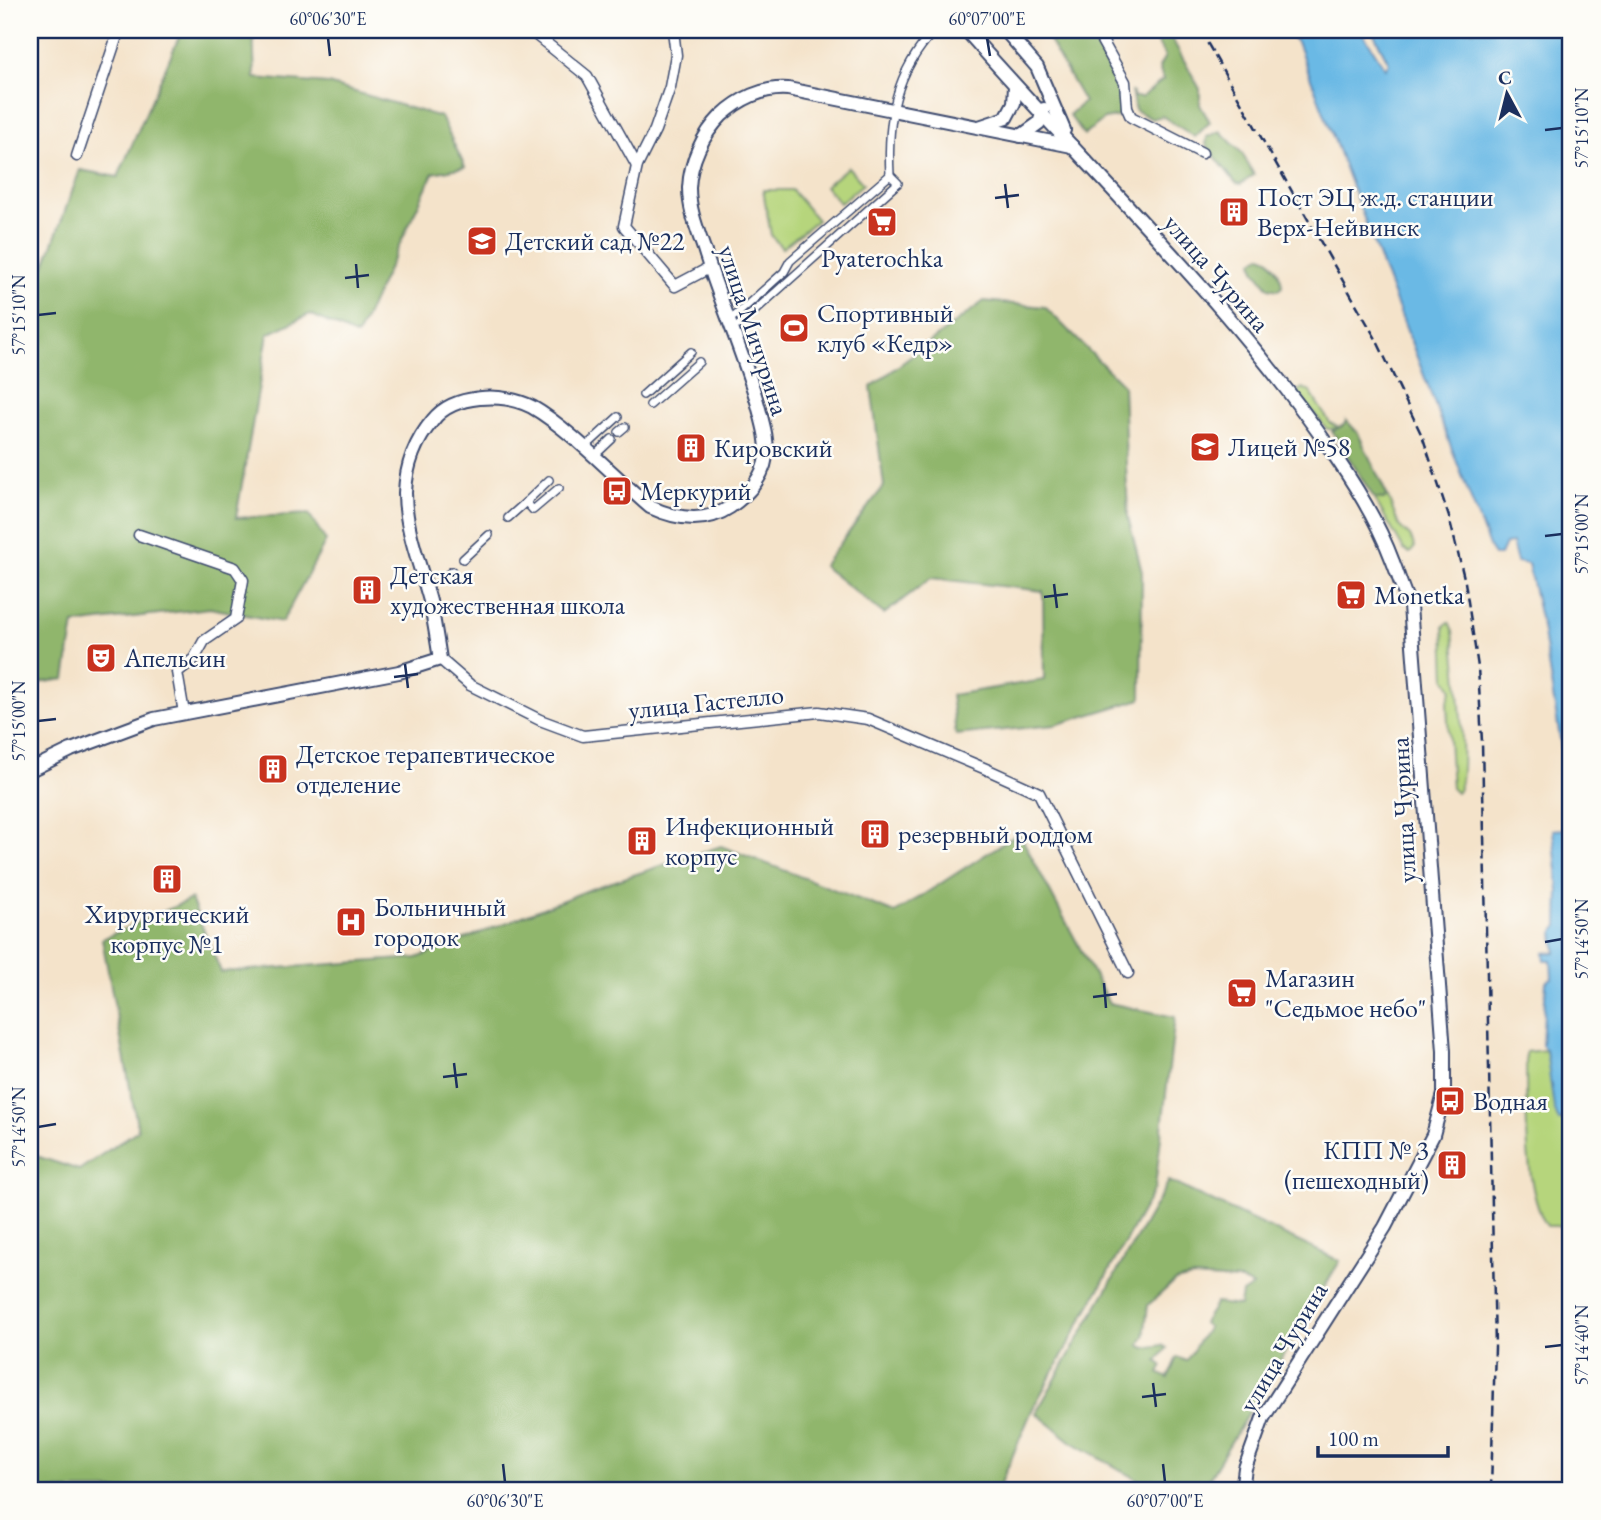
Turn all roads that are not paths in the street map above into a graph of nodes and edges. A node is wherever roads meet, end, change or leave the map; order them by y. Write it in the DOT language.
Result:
graph roads {
  1 [pos="119,30"];
  2 [pos="530,30"];
  3 [pos="673,30"];
  4 [pos="935,30"];
  5 [pos="966,30"];
  6 [pos="1005,30"];
  7 [pos="1096,30"];
  8 [pos="1016,86"];
  9 [pos="1046,90"];
  10 [pos="891,110"];
  11 [pos="1043,115"];
  12 [pos="972,128"];
  13 [pos="1021,136"];
  14 [pos="1072,146"];
  15 [pos="1202,153"];
  16 [pos="77,156"];
  17 [pos="637,166"];
  18 [pos="890,174"];
  19 [pos="709,268"];
  20 [pos="735,316"];
  21 [pos="739,325"];
  22 [pos="691,352"];
  23 [pos="699,362"];
  24 [pos="643,395"];
  25 [pos="650,405"];
  26 [pos="618,417"];
  27 [pos="612,439"];
  28 [pos="588,453"];
  29 [pos="549,480"];
  30 [pos="559,488"];
  31 [pos="526,502"];
  32 [pos="508,518"];
  33 [pos="139,535"];
  34 [pos="489,535"];
  35 [pos="463,559"];
  36 [pos="452,571"];
  37 [pos="443,579"];
  38 [pos="440,659"];
  39 [pos="184,713"];
  40 [pos="30,770"];
  41 [pos="1128,973"];
  42 [pos="1242,1490"];
  1 -- 16 [label="street"];
  2 -- 17 [label="street"];
  3 -- 17 [label="street"];
  4 -- 10 [label="street"];
  5 -- 8 [label="street, улица Чурина"];
  6 -- 9 [label="street"];
  7 -- 15 [label="street"];
  8 -- 11 [label="street, улица Чурина"];
  8 -- 12 [label="street"];
  9 -- 11 [label="street"];
  9 -- 14 [label="street"];
  10 -- 12 [label="street, улица Мичурина"];
  10 -- 18 [label="street"];
  10 -- 19 [label="street, улица Мичурина"];
  11 -- 13 [label="street"];
  11 -- 14 [label="street, улица Чурина"];
  12 -- 13 [label="street, улица Мичурина"];
  13 -- 14 [label="street, улица Мичурина"];
  14 -- 42 [label="street, улица Чурина"];
  17 -- 19 [label="street"];
  18 -- 20 [label="street"];
  18 -- 21 [label="street"];
  19 -- 28 [label="street, улица Мичурина"];
  22 -- 24 [label="street"];
  23 -- 25 [label="street"];
  26 -- 28 [label="street"];
  27 -- 28 [label="street"];
  28 -- 38 [label="street, улица Мичурина"];
  29 -- 31 [label="street"];
  30 -- 31 [label="street"];
  31 -- 32 [label="street"];
  33 -- 39 [label="street"];
  34 -- 35 [label="street"];
  36 -- 37 [label="street"];
  38 -- 39 [label="street"];
  38 -- 41 [label="street, улица Гастелло"];
  39 -- 40 [label="street"];
}
